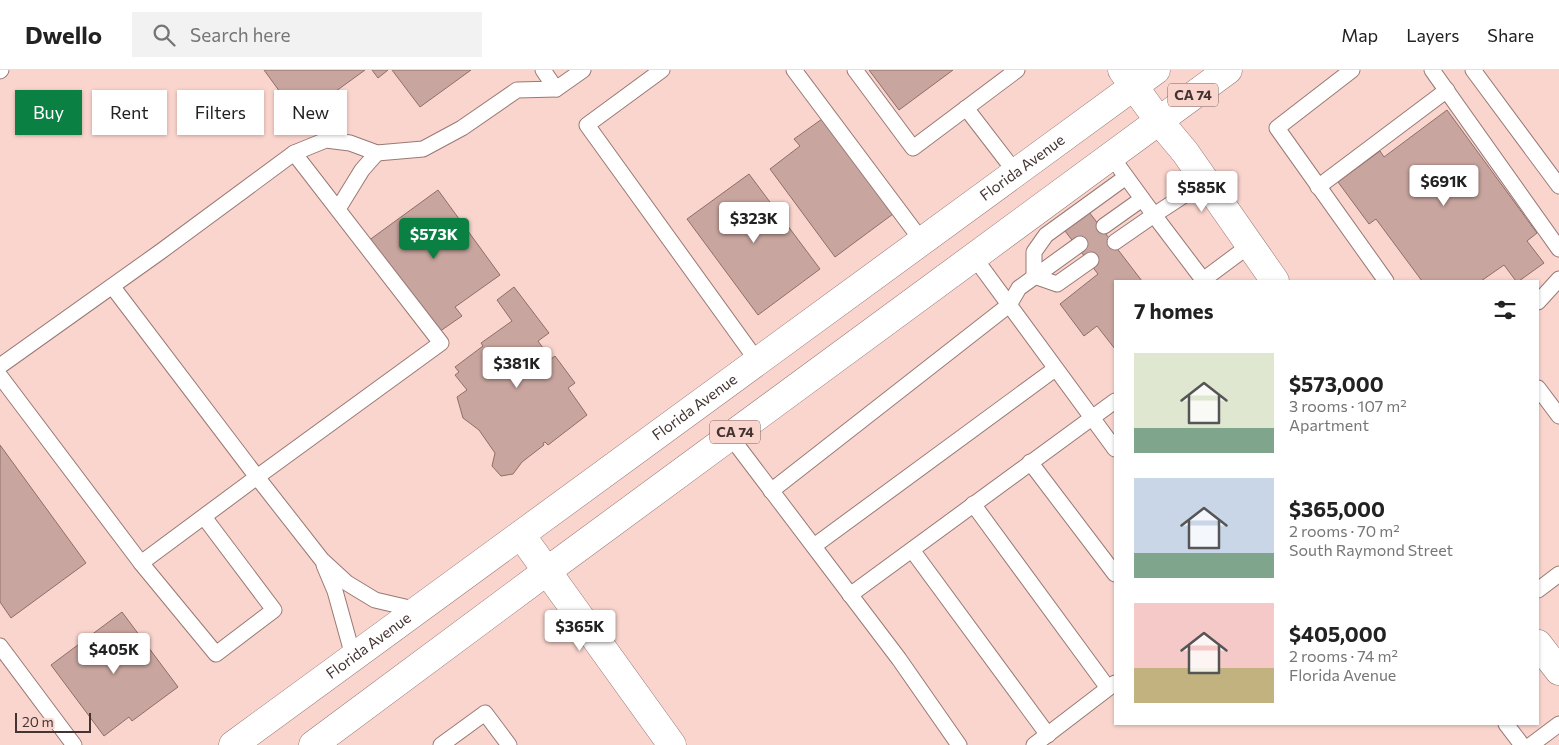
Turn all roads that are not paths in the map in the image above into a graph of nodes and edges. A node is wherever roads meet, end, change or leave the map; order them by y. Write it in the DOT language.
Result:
graph roads {
  1 [pos="543,70"];
  2 [pos="583,70"];
  3 [pos="662,70"];
  4 [pos="794,70"];
  5 [pos="855,70"];
  6 [pos="1017,70"];
  7 [pos="1156,70"];
  8 [pos="1228,70"];
  9 [pos="1352,70"];
  10 [pos="1432,70"];
  11 [pos="1473,70"];
  12 [pos="1128,78"];
  13 [pos="556,89"];
  14 [pos="1447,90"];
  15 [pos="966,108"];
  16 [pos="1159,120"];
  17 [pos="294,152"];
  18 [pos="377,153"];
  19 [pos="1118,166"];
  20 [pos="1016,173"];
  21 [pos="1206,181"];
  22 [pos="1318,186"];
  23 [pos="1559,186"];
  24 [pos="1142,199"];
  25 [pos="338,209"];
  26 [pos="1154,215"];
  27 [pos="1104,226"];
  28 [pos="922,241"];
  29 [pos="1116,242"];
  30 [pos="1080,244"];
  31 [pos="1250,245"];
  32 [pos="1559,248"];
  33 [pos="974,257"];
  34 [pos="1091,260"];
  35 [pos="1034,276"];
  36 [pos="1559,279"];
  37 [pos="1204,280"];
  38 [pos="1274,280"];
  39 [pos="1385,280"];
  40 [pos="112,286"];
  41 [pos="1539,301"];
  42 [pos="1009,305"];
  43 [pos="758,362"];
  44 [pos="0,366"];
  45 [pos="1055,368"];
  46 [pos="0,376"];
  47 [pos="1539,389"];
  48 [pos="1114,401"];
  49 [pos="1559,416"];
  50 [pos="1092,417"];
  51 [pos="730,436"];
  52 [pos="1114,448"];
  53 [pos="1030,462"];
  54 [pos="257,477"];
  55 [pos="772,491"];
  56 [pos="973,504"];
  57 [pos="204,517"];
  58 [pos="521,535"];
  59 [pos="814,546"];
  60 [pos="912,550"];
  61 [pos="322,560"];
  62 [pos="140,563"];
  63 [pos="547,571"];
  64 [pos="1114,573"];
  65 [pos="1559,574"];
  66 [pos="1539,589"];
  67 [pos="850,595"];
  68 [pos="418,610"];
  69 [pos="1539,645"];
  70 [pos="0,646"];
  71 [pos="353,656"];
  72 [pos="1559,671"];
  73 [pos="1112,686"];
  74 [pos="1559,724"];
  75 [pos="1507,725"];
  76 [pos="1048,735"];
  77 [pos="74,745"];
  78 [pos="233,745"];
  79 [pos="313,745"];
  80 [pos="441,745"];
  81 [pos="509,745"];
  82 [pos="672,745"];
  83 [pos="959,745"];
  84 [pos="1034,745"];
  85 [pos="1522,745"];
  86 [pos="1531,745"];
  1 -- 13 [label="lane"];
  2 -- 13 [label="lane"];
  3 -- 43 [label="lane"];
  4 -- 28 [label="lane"];
  5 -- 15 [label="lane"];
  6 -- 15 [label="lane"];
  7 -- 12 [label="main road, Florida Avenue"];
  8 -- 16 [label="main road, CA 74"];
  9 -- 22 [label="lane"];
  10 -- 14 [label="lane"];
  11 -- 23 [label="lane"];
  12 -- 16 [label="main road"];
  12 -- 20 [label="main road, Florida Avenue"];
  13 -- 18 [label="lane"];
  14 -- 22 [label="lane"];
  14 -- 32 [label="lane"];
  15 -- 20 [label="lane"];
  16 -- 19 [label="main road, CA 74"];
  16 -- 21 [label="main road"];
  17 -- 18 [label="lane"];
  17 -- 25 [label="lane"];
  17 -- 40 [label="lane"];
  18 -- 25 [label="lane"];
  19 -- 24 [label="lane"];
  19 -- 33 [label="main road, CA 74"];
  19 -- 35 [label="lane"];
  20 -- 28 [label="main road, Florida Avenue"];
  21 -- 26 [label="lane"];
  21 -- 31 [label="main road"];
  22 -- 39 [label="lane"];
  24 -- 26 [label="lane"];
  24 -- 27 [label="lane"];
  25 -- 54 [label="lane"];
  26 -- 29 [label="lane"];
  26 -- 37 [label="lane"];
  28 -- 43 [label="main road, Florida Avenue"];
  30 -- 35 [label="lane"];
  31 -- 37 [label="lane"];
  31 -- 38 [label="main road"];
  33 -- 42 [label="lane"];
  33 -- 51 [label="main road, CA 74"];
  34 -- 35 [label="lane"];
  35 -- 42 [label="lane"];
  36 -- 41 [label="lane"];
  40 -- 44 [label="lane"];
  40 -- 54 [label="lane"];
  42 -- 45 [label="lane"];
  42 -- 55 [label="lane"];
  43 -- 58 [label="main road, Florida Avenue"];
  45 -- 50 [label="lane"];
  45 -- 59 [label="lane"];
  46 -- 62 [label="lane"];
  47 -- 49 [label="lane"];
  48 -- 50 [label="lane"];
  50 -- 52 [label="lane"];
  50 -- 53 [label="lane"];
  51 -- 55 [label="lane"];
  51 -- 63 [label="main road, CA 74"];
  53 -- 56 [label="lane"];
  53 -- 64 [label="lane"];
  54 -- 57 [label="lane"];
  54 -- 61 [label="lane"];
  55 -- 59 [label="lane"];
  56 -- 60 [label="lane"];
  56 -- 73 [label="lane"];
  57 -- 62 [label="lane"];
  57 -- 62 [label="lane"];
  58 -- 63 [label="main road"];
  58 -- 68 [label="main road, Florida Avenue"];
  59 -- 67 [label="lane"];
  60 -- 67 [label="lane"];
  60 -- 76 [label="lane"];
  61 -- 68 [label="lane"];
  61 -- 71 [label="lane"];
  63 -- 79 [label="main road, CA 74"];
  63 -- 82 [label="main road"];
  65 -- 66 [label="lane"];
  67 -- 83 [label="lane"];
  68 -- 71 [label="main road, Florida Avenue"];
  69 -- 72 [label="main road"];
  70 -- 77 [label="lane"];
  71 -- 78 [label="main road, Florida Avenue"];
  73 -- 76 [label="lane"];
  74 -- 86 [label="lane"];
  75 -- 85 [label="lane"];
  76 -- 84 [label="lane"];
  80 -- 81 [label="lane"];
}
